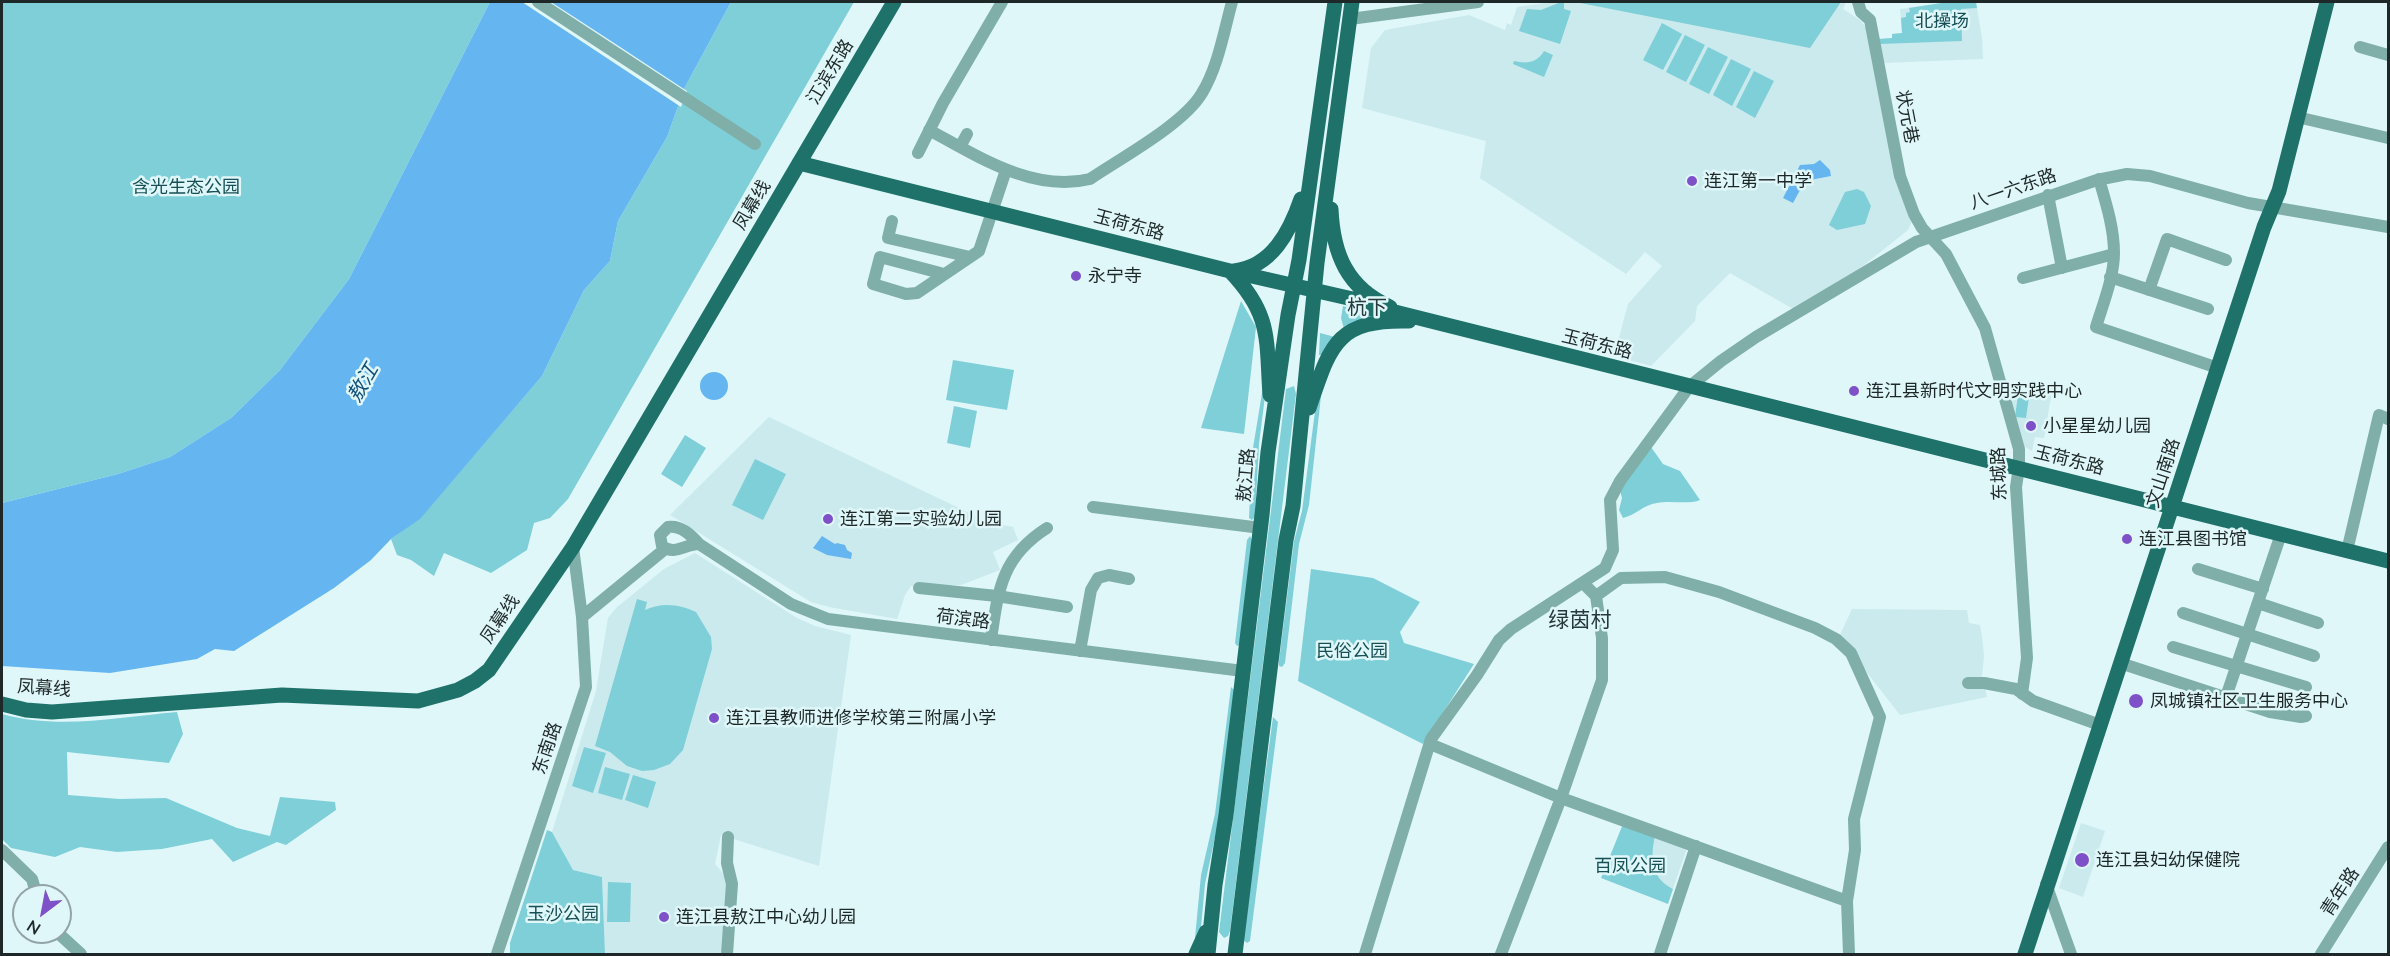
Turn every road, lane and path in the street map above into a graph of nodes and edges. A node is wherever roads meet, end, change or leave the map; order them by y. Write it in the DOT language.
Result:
graph roads {
  1 [pos="538,2"];
  2 [pos="894,2"];
  3 [pos="1002,2"];
  4 [pos="1232,2"];
  5 [pos="1335,2"];
  6 [pos="1352,2"];
  7 [pos="1478,2"];
  8 [pos="1858,2"];
  9 [pos="2327,2"];
  10 [pos="1350,19"];
  11 [pos="2360,47"];
  12 [pos="2388,55"];
  13 [pos="2297,117"];
  14 [pos="928,130"];
  15 [pos="967,134"];
  16 [pos="2387,134"];
  17 [pos="754,144"];
  18 [pos="960,147"];
  19 [pos="918,153"];
  20 [pos="799,163"];
  21 [pos="1006,170"];
  22 [pos="1311,171"];
  23 [pos="1329,173"];
  24 [pos="2099,179"];
  25 [pos="2048,195"];
  26 [pos="2272,206"];
  27 [pos="992,210"];
  28 [pos="892,221"];
  29 [pos="1918,222"];
  30 [pos="2388,227"];
  31 [pos="1931,237"];
  32 [pos="1916,242"];
  33 [pos="930,248"];
  34 [pos="2114,254"];
  35 [pos="970,257"];
  36 [pos="2226,260"];
  37 [pos="2062,268"];
  38 [pos="925,269"];
  39 [pos="1230,271"];
  40 [pos="944,274"];
  41 [pos="2110,277"];
  42 [pos="2023,278"];
  43 [pos="1294,285"];
  44 [pos="1315,290"];
  45 [pos="2148,290"];
  46 [pos="1361,296"];
  47 [pos="2208,309"];
  48 [pos="1436,322"];
  49 [pos="2218,368"];
  50 [pos="1278,380"];
  51 [pos="1305,386"];
  52 [pos="1689,387"];
  53 [pos="2388,419"];
  54 [pos="1272,421"];
  55 [pos="1302,427"];
  56 [pos="2019,468"];
  57 [pos="1093,507"];
  58 [pos="2172,507"];
  59 [pos="1047,528"];
  60 [pos="1261,528"];
  61 [pos="2281,534"];
  62 [pos="699,544"];
  63 [pos="573,547"];
  64 [pos="665,549"];
  65 [pos="2347,551"];
  66 [pos="2388,561"];
  67 [pos="2198,569"];
  68 [pos="1130,579"];
  69 [pos="1583,583"];
  70 [pos="919,588"];
  71 [pos="2263,589"];
  72 [pos="998,596"];
  73 [pos="1596,596"];
  74 [pos="2258,603"];
  75 [pos="1067,607"];
  76 [pos="2183,612"];
  77 [pos="582,617"];
  78 [pos="2318,623"];
  79 [pos="2247,634"];
  80 [pos="991,640"];
  81 [pos="2173,647"];
  82 [pos="1080,651"];
  83 [pos="2313,656"];
  84 [pos="2120,663"];
  85 [pos="2236,667"];
  86 [pos="1243,671"];
  87 [pos="1968,683"];
  88 [pos="2306,687"];
  89 [pos="2022,694"];
  90 [pos="2226,697"];
  91 [pos="2,704"];
  92 [pos="2306,716"];
  93 [pos="2100,725"];
  94 [pos="1430,744"];
  95 [pos="1561,798"];
  96 [pos="728,837"];
  97 [pos="1696,846"];
  98 [pos="2388,847"];
  99 [pos="2,850"];
  100 [pos="33,884"];
  101 [pos="2046,884"];
  102 [pos="1847,901"];
  103 [pos="1212,915"];
  104 [pos="1209,948"];
  105 [pos="1237,952"];
  106 [pos="497,954"];
  107 [pos="727,954"];
  108 [pos="1196,954"];
  109 [pos="1365,954"];
  110 [pos="1502,954"];
  111 [pos="1660,954"];
  112 [pos="1849,954"];
  113 [pos="2025,954"];
  114 [pos="2071,954"];
  115 [pos="2321,954"];
  1 -- 17 [label="street"];
  2 -- 20 [label="main road, 江滨东路"];
  3 -- 14 [label="street"];
  4 -- 21 [label="street"];
  5 -- 22 [label="main road, 敖江路"];
  6 -- 10 [label="main road"];
  7 -- 10 [label="street"];
  8 -- 29 [label="street, 状元巷"];
  9 -- 13 [label="main road, 文山南路"];
  10 -- 23 [label="main road"];
  11 -- 12 [label="street"];
  13 -- 16 [label="street"];
  13 -- 26 [label="main road, 文山南路"];
  14 -- 18 [label="street"];
  14 -- 19 [label="street"];
  15 -- 18 [label="street"];
  18 -- 21 [label="street"];
  20 -- 27 [label="main road, 玉荷东路"];
  20 -- 63 [label="main road, 凤幕线"];
  21 -- 27 [label="street"];
  22 -- 39 [label="main road"];
  22 -- 43 [label="main road, 敖江路"];
  23 -- 44 [label="main road"];
  23 -- 46 [label="main road"];
  24 -- 25 [label="street, 八一六东路"];
  24 -- 26 [label="street, 八一六东路"];
  24 -- 34 [label="street"];
  25 -- 31 [label="street, 八一六东路"];
  25 -- 37 [label="street"];
  26 -- 30 [label="street, 八一六东路"];
  26 -- 49 [label="main road, 文山南路"];
  27 -- 35 [label="street"];
  27 -- 39 [label="main road, 玉荷东路"];
  28 -- 33 [label="street"];
  29 -- 31 [label="street, 状元巷"];
  29 -- 32 [label="street"];
  31 -- 32 [label="street, 八一六东路"];
  31 -- 56 [label="street, 东城路"];
  32 -- 52 [label="street, 八一六东路"];
  33 -- 35 [label="street"];
  33 -- 38 [label="street"];
  34 -- 37 [label="street"];
  34 -- 41 [label="street"];
  35 -- 40 [label="street"];
  36 -- 45 [label="street"];
  37 -- 42 [label="street"];
  38 -- 40 [label="street"];
  38 -- 40 [label="street"];
  39 -- 43 [label="main road, 玉荷东路"];
  39 -- 54 [label="main road"];
  41 -- 45 [label="street"];
  41 -- 49 [label="street"];
  43 -- 44 [label="main road, 玉荷东路"];
  43 -- 50 [label="main road, 敖江路"];
  44 -- 46 [label="main road, 玉荷东路"];
  44 -- 51 [label="main road"];
  45 -- 47 [label="street"];
  46 -- 48 [label="main road"];
  48 -- 52 [label="main road, 玉荷东路"];
  48 -- 55 [label="main road"];
  49 -- 58 [label="main road, 文山南路"];
  50 -- 51 [label="main road"];
  50 -- 54 [label="main road, 敖江路"];
  51 -- 55 [label="main road"];
  52 -- 56 [label="main road, 玉荷东路"];
  52 -- 69 [label="street, 八一六东路"];
  53 -- 65 [label="street"];
  54 -- 60 [label="main road, 敖江路"];
  55 -- 105 [label="main road"];
  56 -- 58 [label="main road, 玉荷东路"];
  56 -- 89 [label="street, 东城路"];
  57 -- 60 [label="street"];
  58 -- 61 [label="main road, 玉荷东路"];
  58 -- 84 [label="main road, 文山南路"];
  59 -- 72 [label="street"];
  60 -- 86 [label="main road, 敖江路"];
  61 -- 65 [label="main road, 玉荷东路"];
  61 -- 71 [label="street"];
  62 -- 64 [label="street"];
  62 -- 64 [label="street, 荷滨路"];
  62 -- 80 [label="street, 荷滨路"];
  63 -- 77 [label="street, 东南路"];
  63 -- 91 [label="main road, 凤幕线"];
  64 -- 77 [label="street"];
  65 -- 66 [label="main road, 玉荷东路"];
  67 -- 71 [label="street"];
  68 -- 82 [label="street"];
  69 -- 73 [label="street"];
  69 -- 94 [label="street"];
  70 -- 72 [label="street"];
  71 -- 74 [label="street"];
  72 -- 75 [label="street"];
  72 -- 80 [label="street"];
  73 -- 95 [label="street"];
  73 -- 102 [label="street"];
  74 -- 78 [label="street"];
  74 -- 79 [label="street"];
  76 -- 79 [label="street"];
  77 -- 106 [label="street, 东南路"];
  79 -- 83 [label="street"];
  79 -- 85 [label="street"];
  80 -- 82 [label="street, 荷滨路"];
  81 -- 85 [label="street"];
  82 -- 86 [label="street, 荷滨路"];
  84 -- 90 [label="street"];
  84 -- 93 [label="main road, 文山南路"];
  85 -- 88 [label="street"];
  85 -- 90 [label="street"];
  86 -- 103 [label="main road, 敖江路"];
  87 -- 89 [label="street"];
  89 -- 93 [label="street"];
  90 -- 92 [label="street"];
  93 -- 101 [label="main road, 文山南路"];
  94 -- 95 [label="street"];
  94 -- 109 [label="street"];
  95 -- 97 [label="street"];
  95 -- 110 [label="street"];
  96 -- 107 [label="street"];
  97 -- 102 [label="street"];
  97 -- 111 [label="street"];
  98 -- 115 [label="street, 青年路"];
  99 -- 100 [label="street"];
  101 -- 113 [label="main road, 文山南路"];
  101 -- 114 [label="street"];
  102 -- 112 [label="street"];
  103 -- 104 [label="main road, 敖江路"];
  103 -- 108 [label="main road"];
  104 -- 105 [label="main road"];
}
